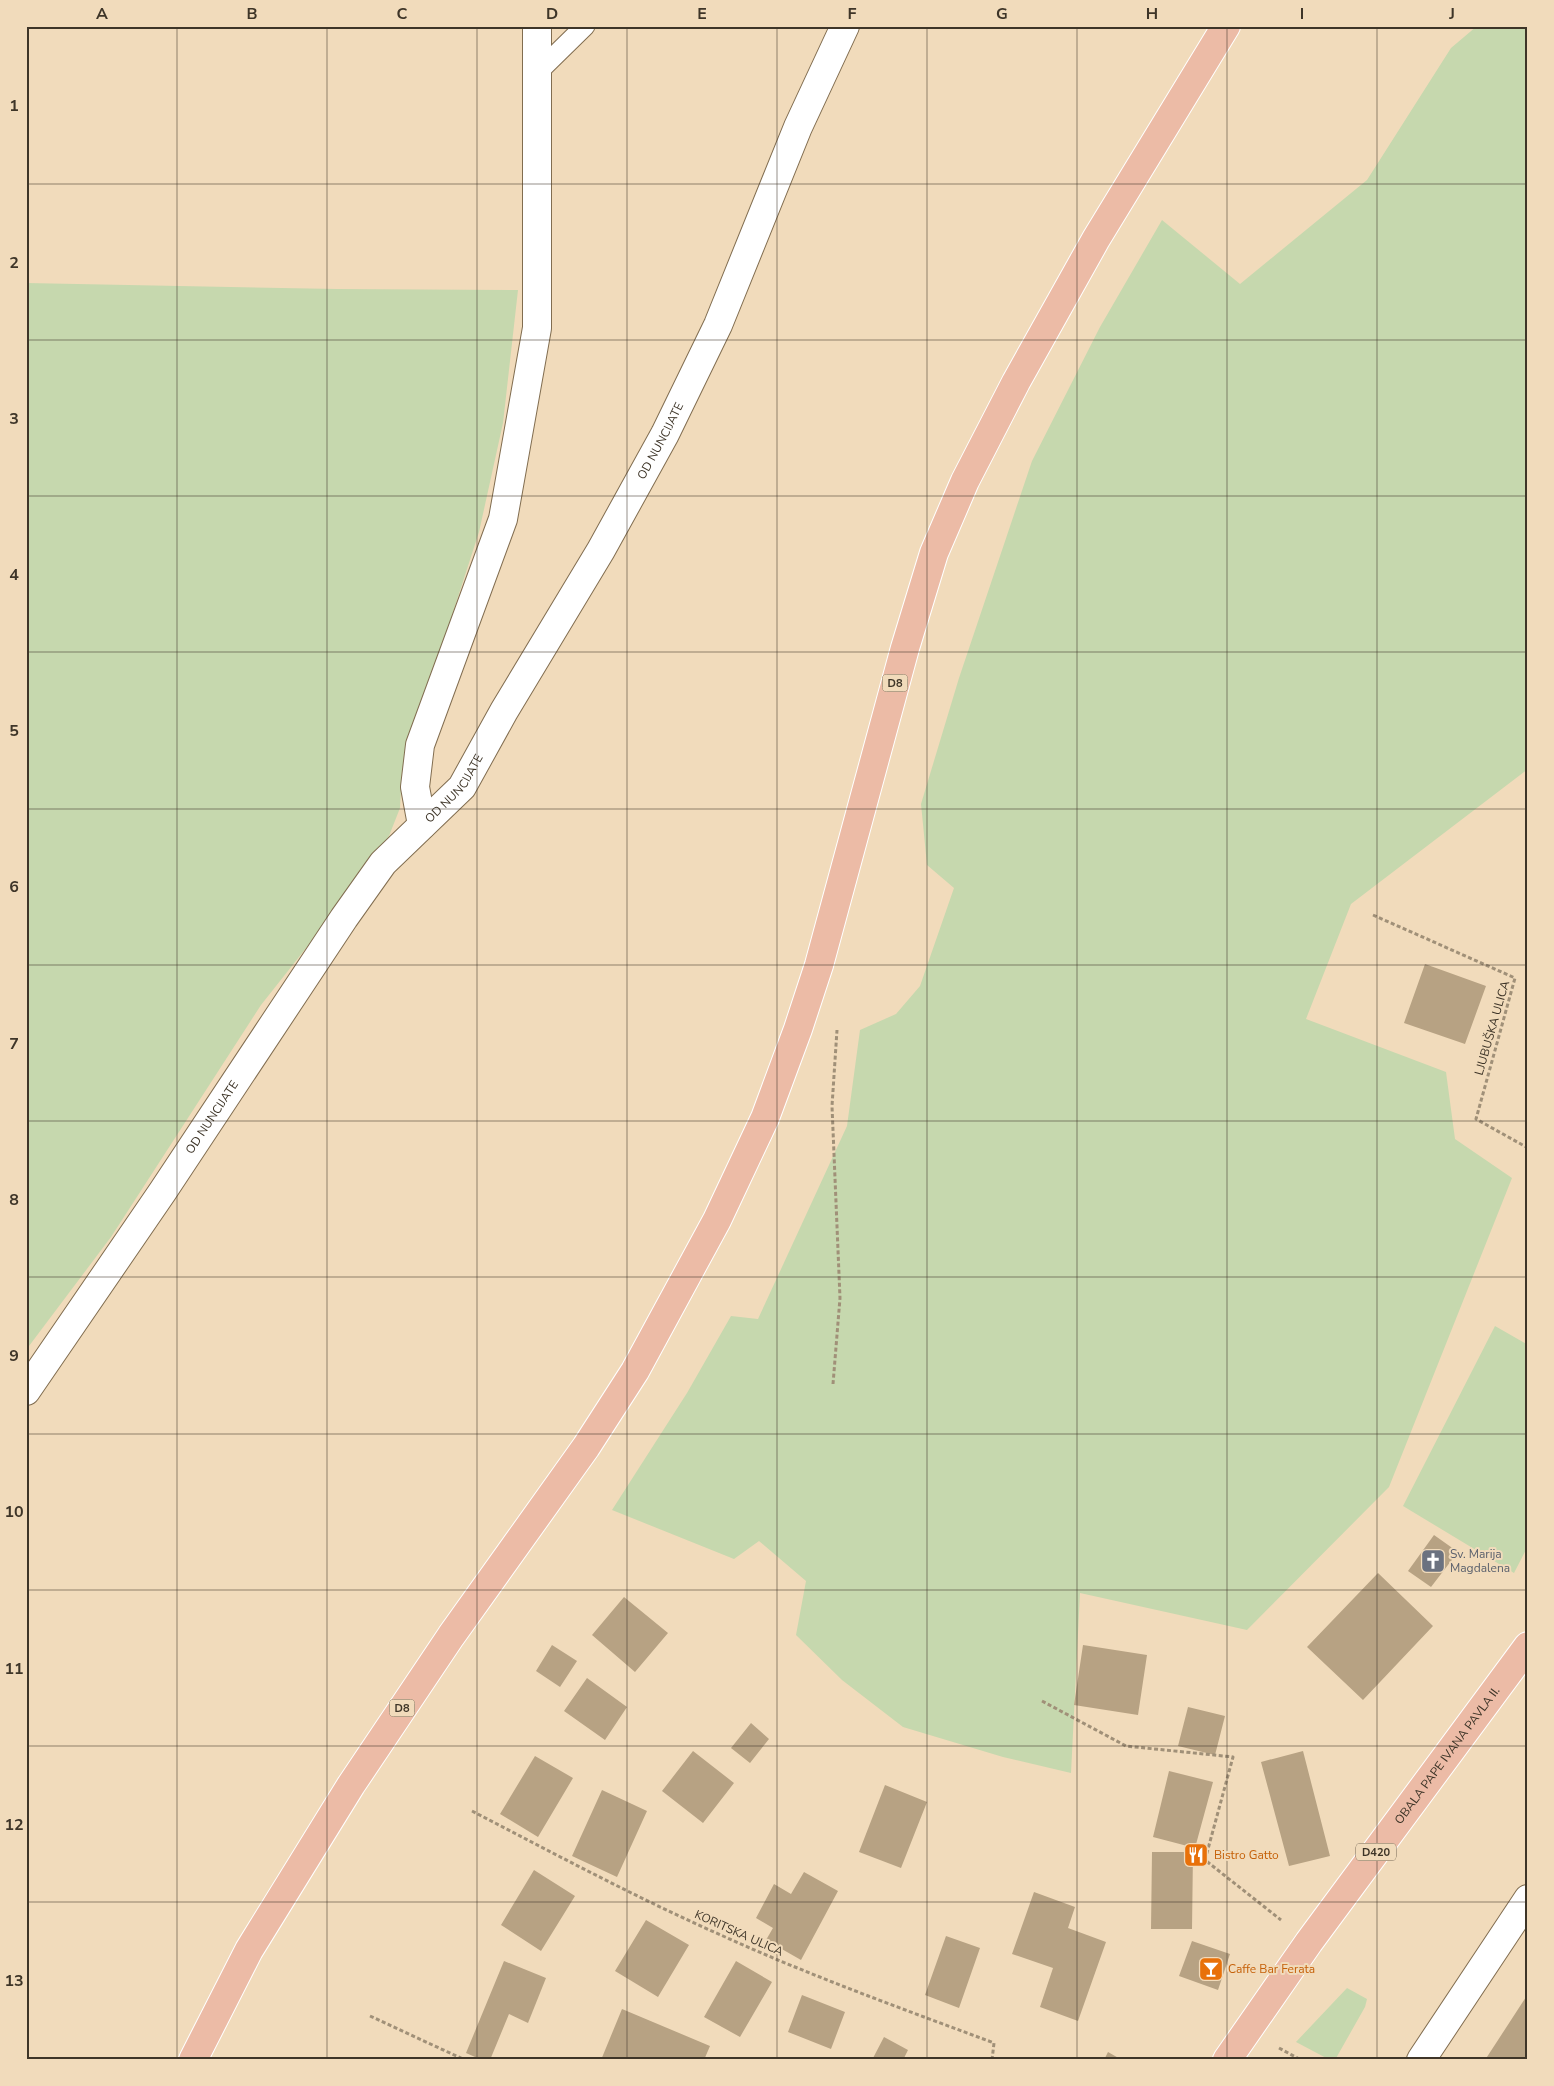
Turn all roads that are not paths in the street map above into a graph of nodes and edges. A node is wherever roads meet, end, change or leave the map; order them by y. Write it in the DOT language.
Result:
graph roads {
  1 [pos="537,26"];
  2 [pos="585,26"];
  3 [pos="845,26"];
  4 [pos="1226,26"];
  5 [pos="536,74"];
  6 [pos="422,825"];
  7 [pos="26,1391"];
  8 [pos="1528,1646"];
  9 [pos="1528,1899"];
  10 [pos="193,2060"];
  11 [pos="1228,2060"];
  12 [pos="1421,2060"];
  1 -- 5 [label="street, OD NUNCIJATE"];
  2 -- 5 [label="lane"];
  3 -- 6 [label="street, OD NUNCIJATE"];
  4 -- 10 [label="main road, D8"];
  5 -- 6 [label="street, OD NUNCIJATE"];
  6 -- 7 [label="street, OD NUNCIJATE"];
  8 -- 11 [label="main road, OBALA PAPE IVANA PAVLA II. / D420"];
  9 -- 12 [label="street"];
}
